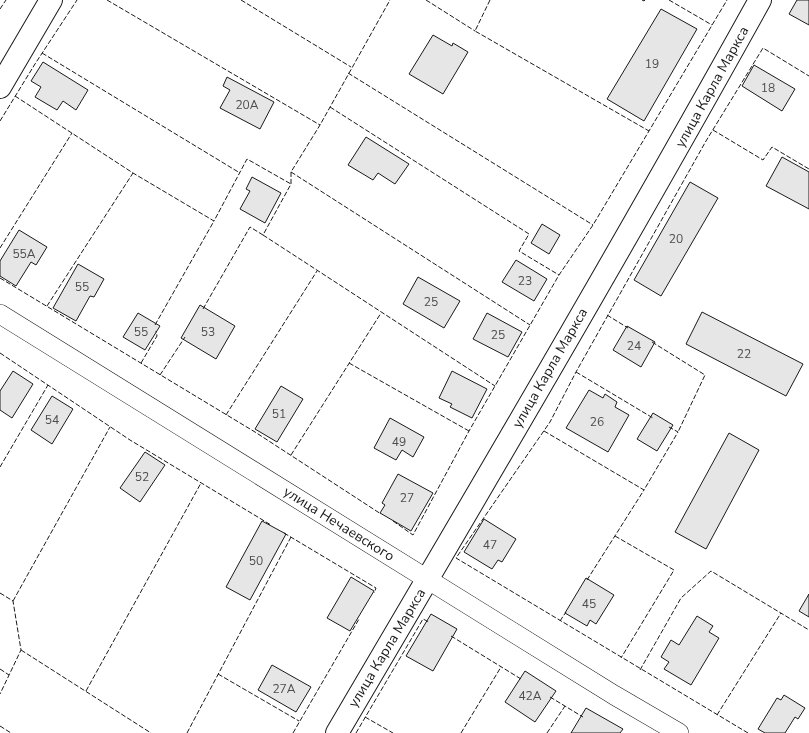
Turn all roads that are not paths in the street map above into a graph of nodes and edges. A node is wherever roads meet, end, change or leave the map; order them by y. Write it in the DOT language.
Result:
graph roads {
  1 [pos="51,0"];
  2 [pos="760,0"];
  3 [pos="0,87"];
  4 [pos="0,314"];
  5 [pos="428,579"];
  6 [pos="337,733"];
  7 [pos="679,733"];
  1 -- 3 [label="main road"];
  2 -- 5 [label="main road, улица Карла Маркса"];
  4 -- 5 [label="street, улица Нечаевского"];
  5 -- 6 [label="main road, улица Карла Маркса"];
  5 -- 7 [label="street, улица Нечаевского"];
}
